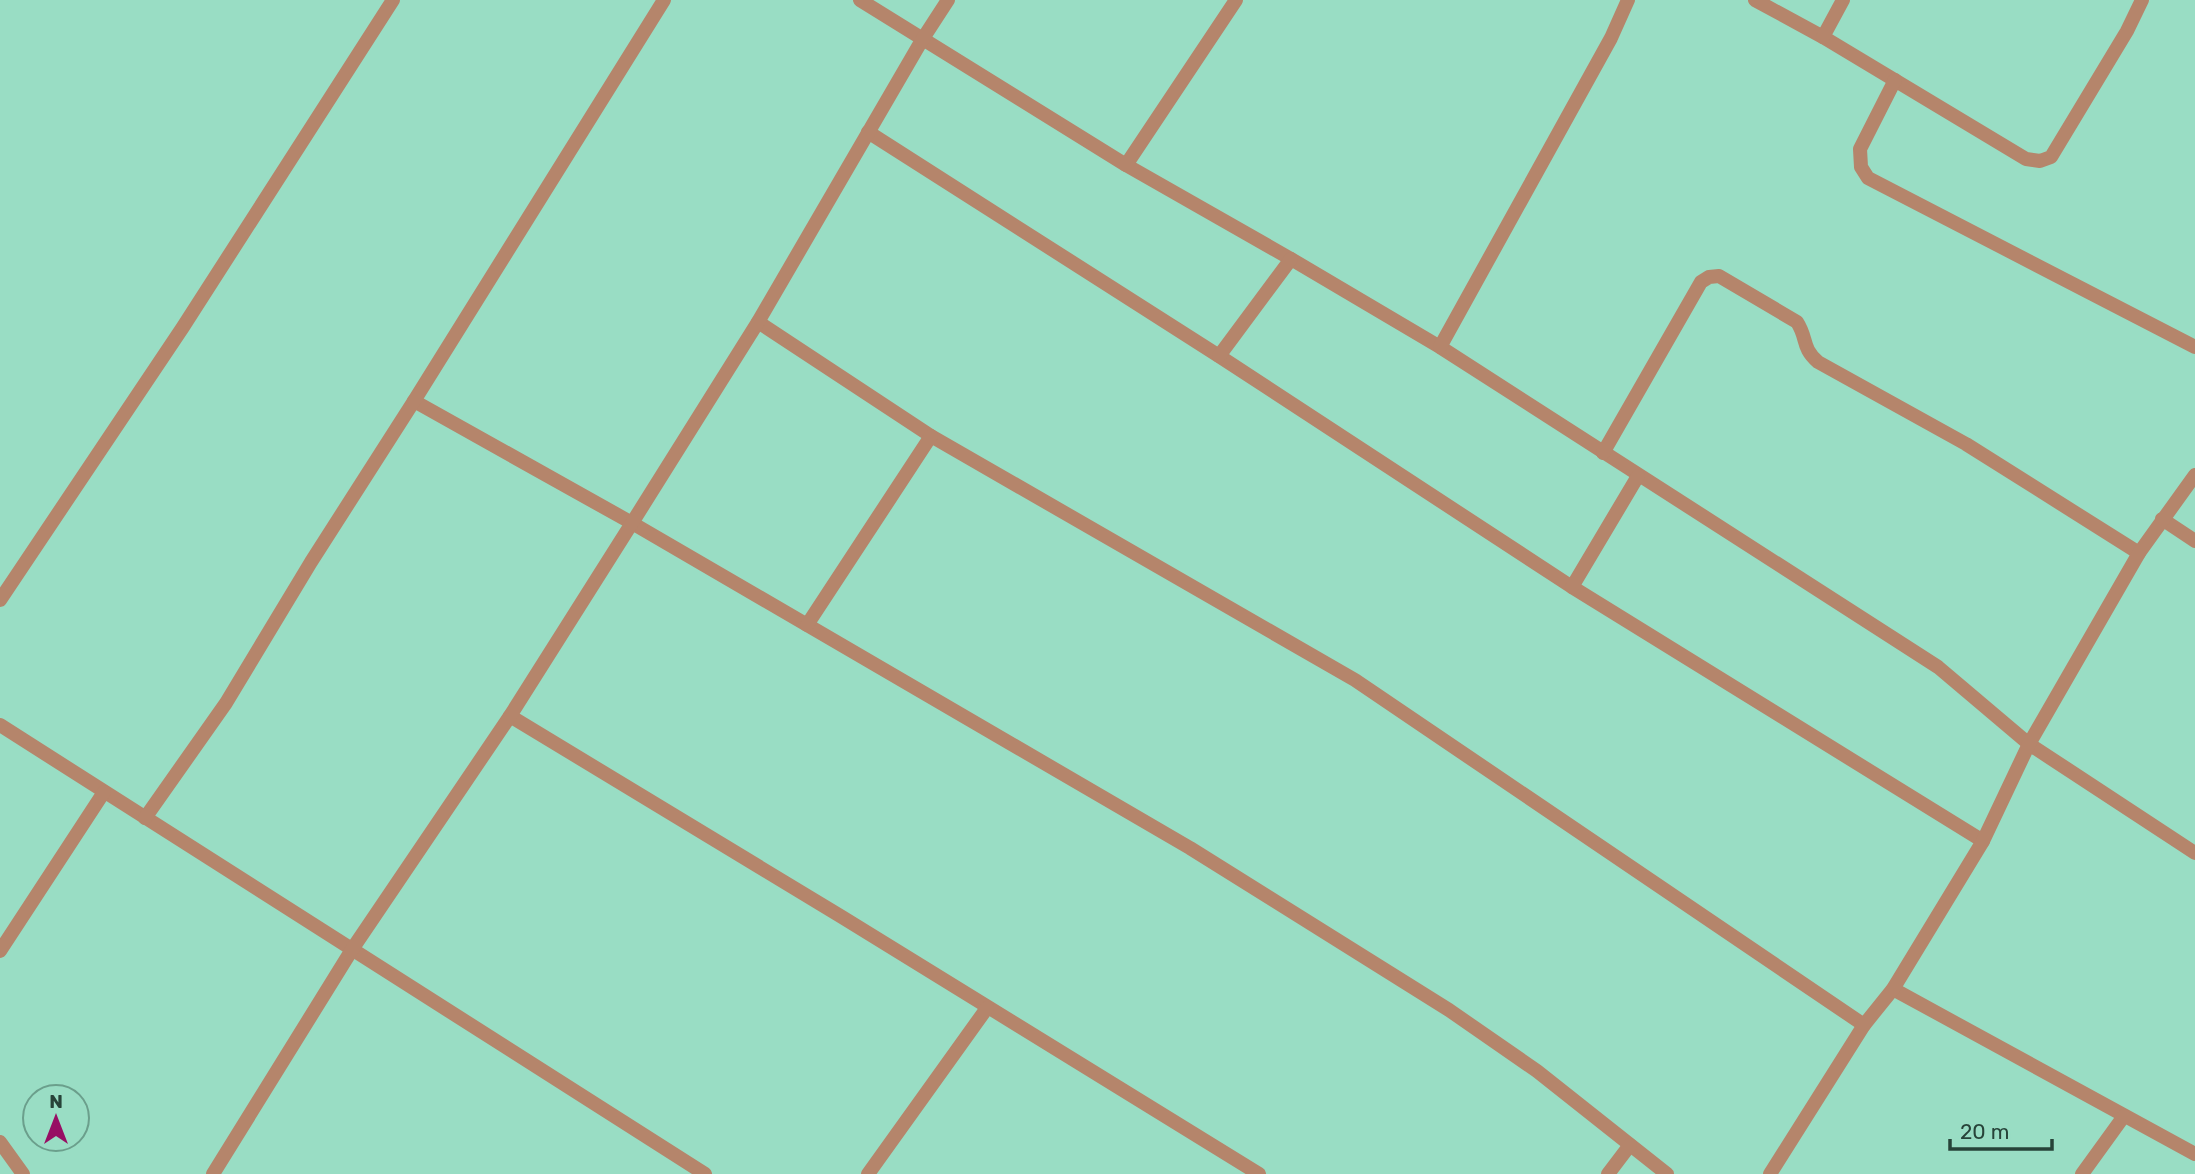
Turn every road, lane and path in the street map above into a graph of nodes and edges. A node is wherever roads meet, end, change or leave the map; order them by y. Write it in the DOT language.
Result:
graph roads {
  1 [pos="393,0"];
  2 [pos="664,0"];
  3 [pos="860,0"];
  4 [pos="948,0"];
  5 [pos="1236,0"];
  6 [pos="1629,0"];
  7 [pos="1755,0"];
  8 [pos="1843,0"];
  9 [pos="2142,0"];
  10 [pos="1823,37"];
  11 [pos="922,40"];
  12 [pos="1895,80"];
  13 [pos="868,132"];
  14 [pos="1126,165"];
  15 [pos="1291,259"];
  16 [pos="758,322"];
  17 [pos="2195,347"];
  18 [pos="1440,348"];
  19 [pos="1219,356"];
  20 [pos="414,401"];
  21 [pos="931,436"];
  22 [pos="1604,453"];
  23 [pos="2195,475"];
  24 [pos="1638,476"];
  25 [pos="2162,519"];
  26 [pos="632,523"];
  27 [pos="2195,541"];
  28 [pos="2139,553"];
  29 [pos="1572,587"];
  30 [pos="0,600"];
  31 [pos="807,625"];
  32 [pos="510,716"];
  33 [pos="0,725"];
  34 [pos="2029,744"];
  35 [pos="104,792"];
  36 [pos="145,818"];
  37 [pos="1983,841"];
  38 [pos="2195,853"];
  39 [pos="353,948"];
  40 [pos="0,951"];
  41 [pos="1893,989"];
  42 [pos="987,1008"];
  43 [pos="1864,1024"];
  44 [pos="2124,1116"];
  45 [pos="0,1142"];
  46 [pos="1630,1145"];
  47 [pos="2195,1154"];
  48 [pos="23,1174"];
  49 [pos="213,1174"];
  50 [pos="705,1174"];
  51 [pos="868,1174"];
  52 [pos="1259,1174"];
  53 [pos="1608,1174"];
  54 [pos="1667,1174"];
  55 [pos="1770,1174"];
  56 [pos="2082,1174"];
  1 -- 30 [label="street"];
  2 -- 20 [label="street"];
  3 -- 11 [label="street"];
  4 -- 11 [label="street"];
  5 -- 14 [label="street"];
  6 -- 18 [label="street"];
  7 -- 10 [label="street"];
  8 -- 10 [label="street"];
  9 -- 12 [label="street"];
  10 -- 12 [label="street"];
  11 -- 13 [label="street"];
  11 -- 14 [label="street"];
  12 -- 17 [label="street"];
  13 -- 16 [label="street"];
  13 -- 19 [label="street"];
  14 -- 15 [label="street"];
  15 -- 18 [label="street"];
  15 -- 19 [label="street"];
  16 -- 21 [label="street"];
  16 -- 26 [label="street"];
  18 -- 22 [label="street"];
  19 -- 29 [label="street"];
  20 -- 26 [label="street"];
  20 -- 36 [label="street"];
  21 -- 31 [label="street"];
  21 -- 43 [label="street"];
  22 -- 24 [label="street"];
  22 -- 28 [label="street"];
  23 -- 25 [label="street"];
  24 -- 29 [label="street"];
  24 -- 34 [label="street"];
  25 -- 27 [label="street"];
  25 -- 28 [label="street"];
  26 -- 31 [label="street"];
  26 -- 32 [label="street"];
  28 -- 34 [label="street"];
  29 -- 37 [label="street"];
  31 -- 46 [label="street"];
  32 -- 39 [label="street"];
  32 -- 42 [label="street"];
  33 -- 35 [label="street"];
  34 -- 37 [label="street"];
  34 -- 38 [label="street"];
  35 -- 36 [label="street"];
  35 -- 40 [label="street"];
  36 -- 39 [label="street"];
  37 -- 41 [label="street"];
  39 -- 49 [label="street"];
  39 -- 50 [label="street"];
  41 -- 43 [label="street"];
  41 -- 44 [label="street"];
  42 -- 51 [label="street"];
  42 -- 52 [label="street"];
  43 -- 55 [label="street"];
  44 -- 47 [label="street"];
  44 -- 56 [label="street"];
  45 -- 48 [label="street"];
  46 -- 53 [label="street"];
  46 -- 54 [label="street"];
}
